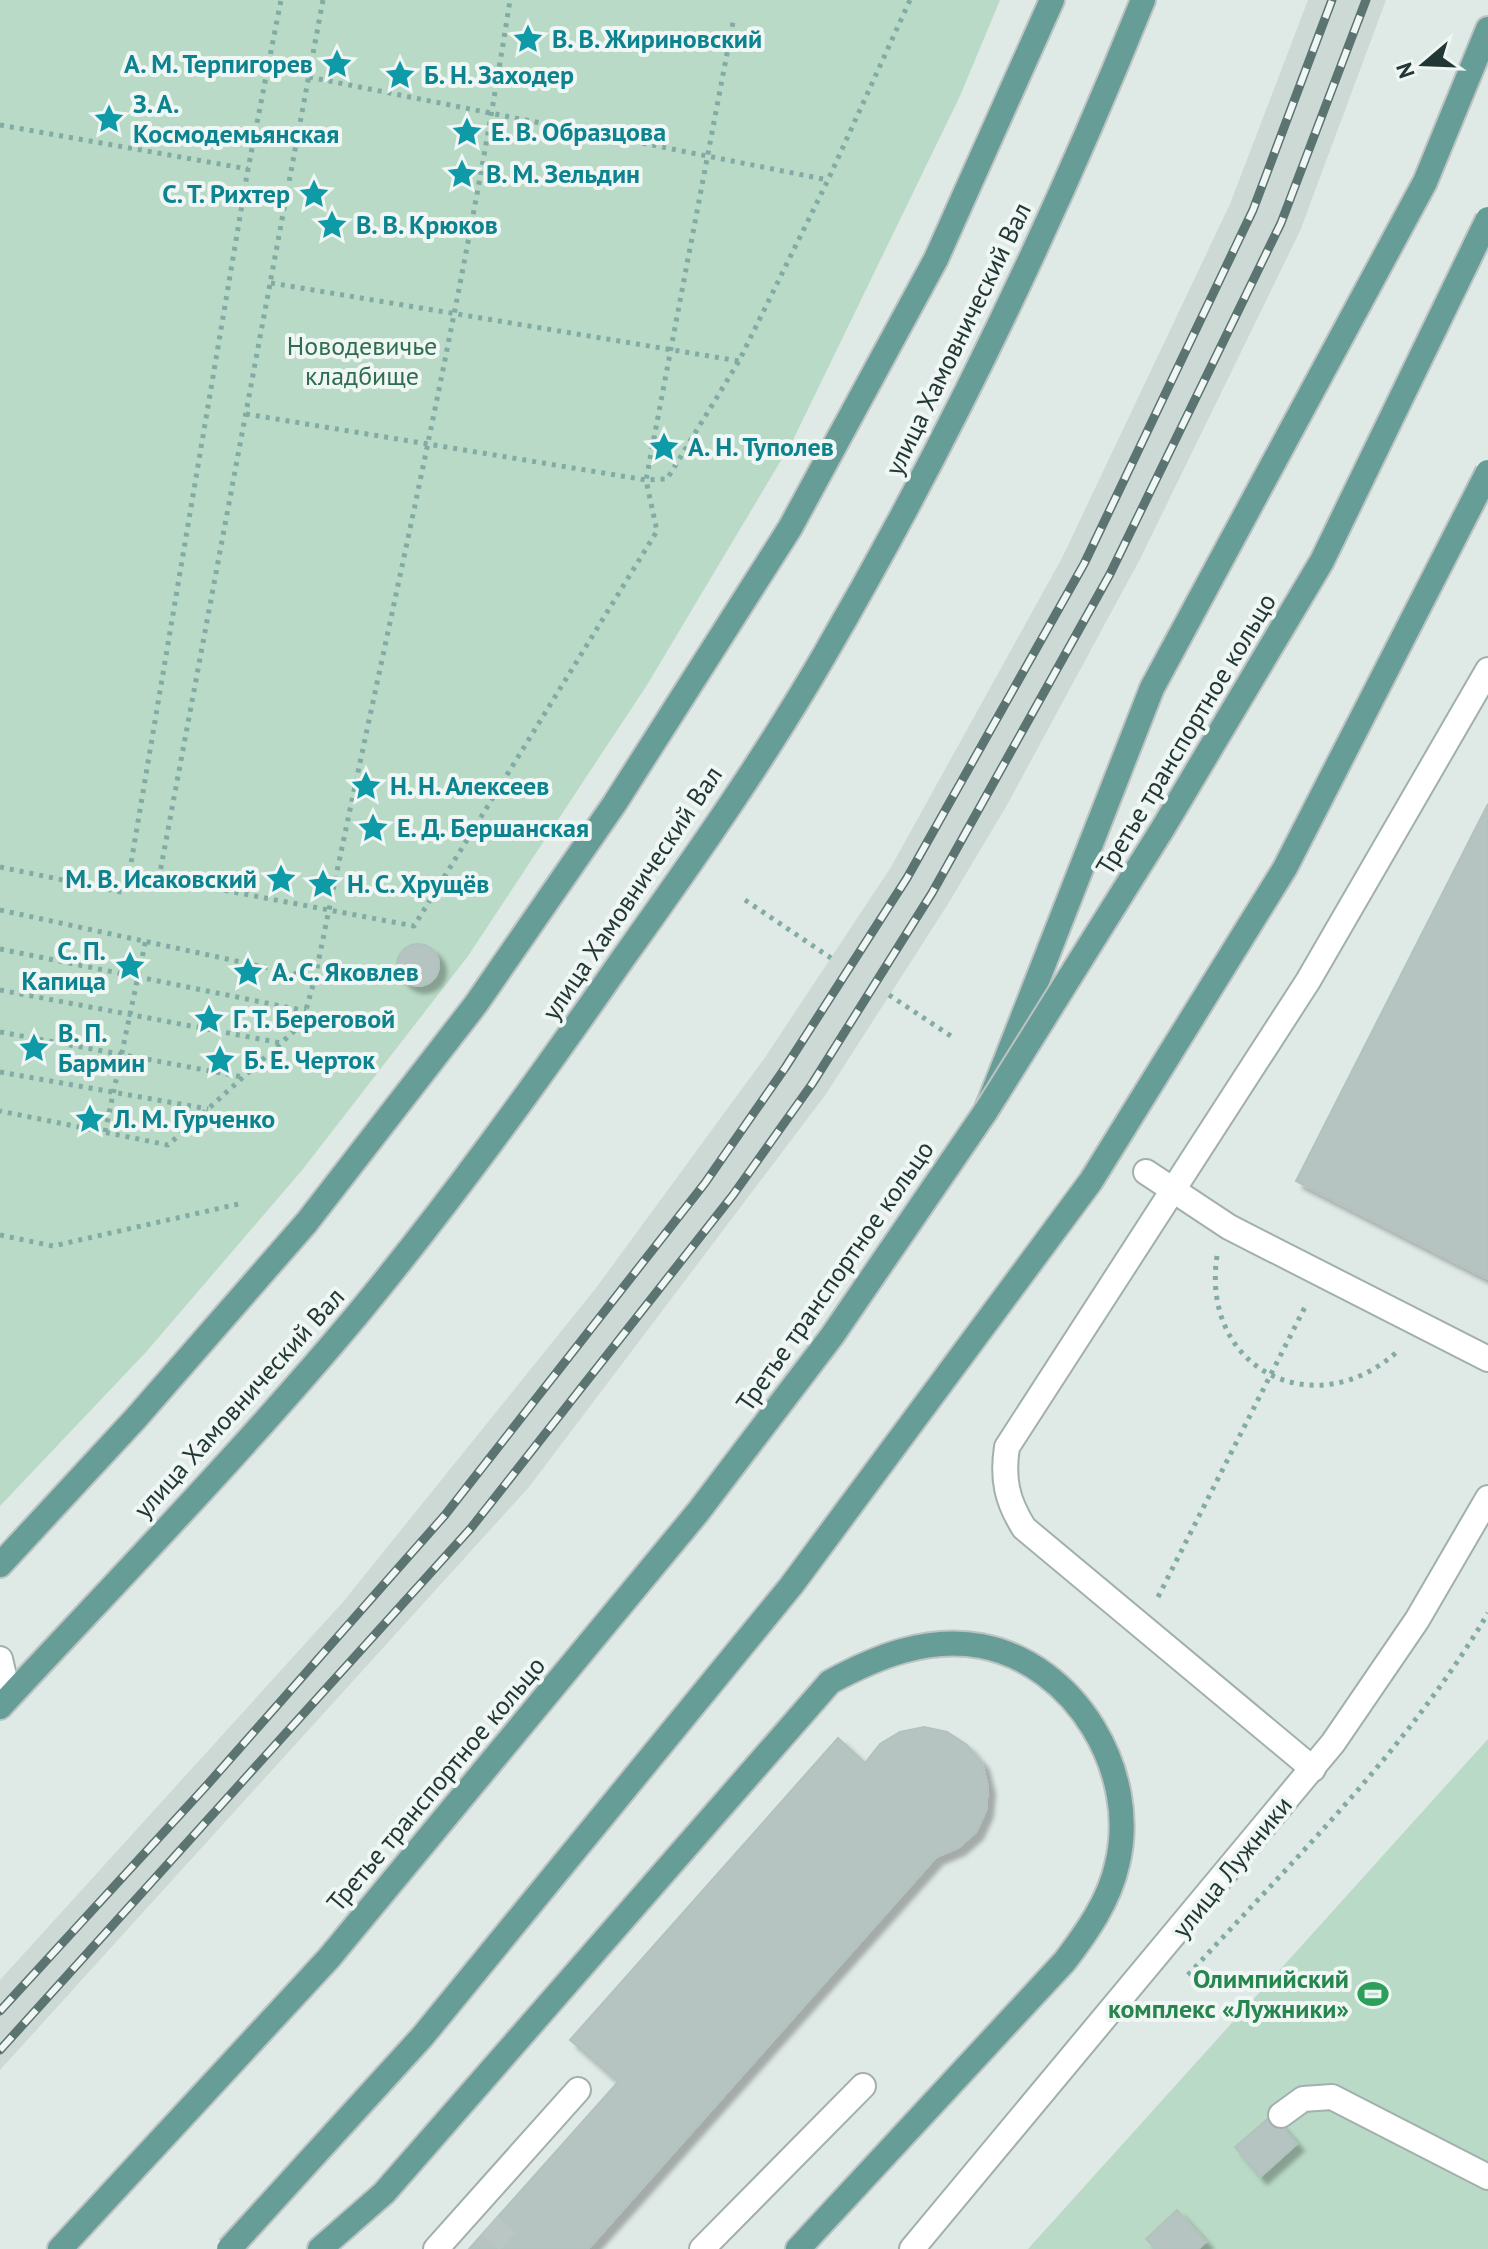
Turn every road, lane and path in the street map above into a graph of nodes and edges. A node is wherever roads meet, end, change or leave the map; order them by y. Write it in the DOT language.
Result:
graph roads {
  1 [pos="281,0"];
  2 [pos="323,0"];
  3 [pos="510,0"];
  4 [pos="910,0"];
  5 [pos="1052,0"];
  6 [pos="1143,0"];
  7 [pos="733,22"];
  8 [pos="1488,29"];
  9 [pos="309,77"];
  10 [pos="493,113"];
  11 [pos="0,125"];
  12 [pos="705,157"];
  13 [pos="248,169"];
  14 [pos="828,180"];
  15 [pos="1488,219"];
  16 [pos="271,283"];
  17 [pos="454,314"];
  18 [pos="671,352"];
  19 [pos="739,361"];
  20 [pos="246,414"];
  21 [pos="430,443"];
  22 [pos="1488,472"];
  23 [pos="646,480"];
  24 [pos="1488,670"];
  25 [pos="0,867"];
  26 [pos="745,900"];
  27 [pos="0,910"];
  28 [pos="329,910"];
  29 [pos="146,939"];
  30 [pos="0,949"];
  31 [pos="831,958"];
  32 [pos="138,976"];
  33 [pos="315,978"];
  34 [pos="0,990"];
  35 [pos="889,995"];
  36 [pos="306,1011"];
  37 [pos="129,1015"];
  38 [pos="0,1032"];
  39 [pos="954,1038"];
  40 [pos="282,1043"];
  41 [pos="120,1055"];
  42 [pos="0,1072"];
  43 [pos="244,1077"];
  44 [pos="112,1094"];
  45 [pos="209,1109"];
  46 [pos="0,1111"];
  47 [pos="986,1111"];
  48 [pos="105,1132"];
  49 [pos="1146,1172"];
  50 [pos="1172,1190"];
  51 [pos="243,1203"];
  52 [pos="1229,1227"];
  53 [pos="0,1235"];
  54 [pos="1322,1274"];
  55 [pos="1417,1322"];
  56 [pos="1488,1359"];
  57 [pos="1270,1375"];
  58 [pos="1488,1498"];
  59 [pos="0,1565"];
  60 [pos="1488,1613"];
  61 [pos="1143,1627"];
  62 [pos="0,1659"];
  63 [pos="0,1705"];
  64 [pos="1313,1769"];
  65 [pos="1180,1984"];
  66 [pos="863,2086"];
  67 [pos="578,2090"];
  68 [pos="1281,2115"];
  69 [pos="1488,2177"];
  70 [pos="60,2249"];
  71 [pos="229,2249"];
  72 [pos="320,2249"];
  73 [pos="436,2249"];
  74 [pos="702,2249"];
  75 [pos="798,2249"];
  76 [pos="912,2249"];
  1 -- 13 [label="path"];
  2 -- 9 [label="path"];
  3 -- 10 [label="path"];
  4 -- 14 [label="path"];
  5 -- 59 [label="main road, улица Хамовнический Вал"];
  6 -- 63 [label="main road, улица Хамовнический Вал"];
  7 -- 12 [label="path"];
  8 -- 47 [label="main road"];
  9 -- 10 [label="path"];
  9 -- 16 [label="path"];
  10 -- 12 [label="path"];
  10 -- 17 [label="path"];
  11 -- 13 [label="path"];
  12 -- 14 [label="path"];
  12 -- 18 [label="path"];
  13 -- 25 [label="path"];
  14 -- 19 [label="path"];
  15 -- 47 [label="main road, Третье транспортное кольцо, bridge"];
  16 -- 17 [label="path"];
  16 -- 20 [label="path"];
  17 -- 18 [label="path"];
  17 -- 21 [label="path"];
  18 -- 19 [label="path"];
  18 -- 23 [label="path"];
  19 -- 23 [label="path"];
  20 -- 21 [label="path"];
  20 -- 28 [label="path"];
  21 -- 23 [label="path"];
  21 -- 28 [label="path"];
  22 -- 71 [label="main road, bridge"];
  23 -- 28 [label="path"];
  24 -- 50 [label="street"];
  26 -- 31 [label="path"];
  27 -- 29 [label="path"];
  28 -- 33 [label="path"];
  29 -- 32 [label="path"];
  29 -- 33 [label="path"];
  30 -- 32 [label="path"];
  32 -- 36 [label="path"];
  32 -- 37 [label="path"];
  33 -- 36 [label="path"];
  34 -- 37 [label="path"];
  35 -- 39 [label="path"];
  36 -- 40 [label="path"];
  37 -- 40 [label="path"];
  37 -- 41 [label="path"];
  38 -- 41 [label="path"];
  40 -- 43 [label="path"];
  41 -- 43 [label="path"];
  41 -- 44 [label="path"];
  42 -- 44 [label="path"];
  43 -- 45 [label="path"];
  44 -- 45 [label="path"];
  44 -- 48 [label="path"];
  45 -- 48 [label="path"];
  46 -- 48 [label="path"];
  47 -- 70 [label="main road, Третье транспортное кольцо"];
  49 -- 50 [label="street"];
  50 -- 52 [label="street"];
  50 -- 61 [label="street"];
  51 -- 53 [label="path"];
  52 -- 54 [label="street"];
  52 -- 57 [label="path"];
  54 -- 55 [label="street"];
  54 -- 57 [label="path"];
  55 -- 56 [label="street"];
  55 -- 57 [label="path"];
  57 -- 61 [label="path"];
  58 -- 64 [label="street, улица Лужники"];
  60 -- 65 [label="path"];
  61 -- 64 [label="street"];
  62 -- 63 [label="street"];
  64 -- 76 [label="street, улица Лужники"];
  66 -- 74 [label="street"];
  67 -- 73 [label="street"];
  68 -- 69 [label="street"];
  72 -- 75 [label="main road"];
}
